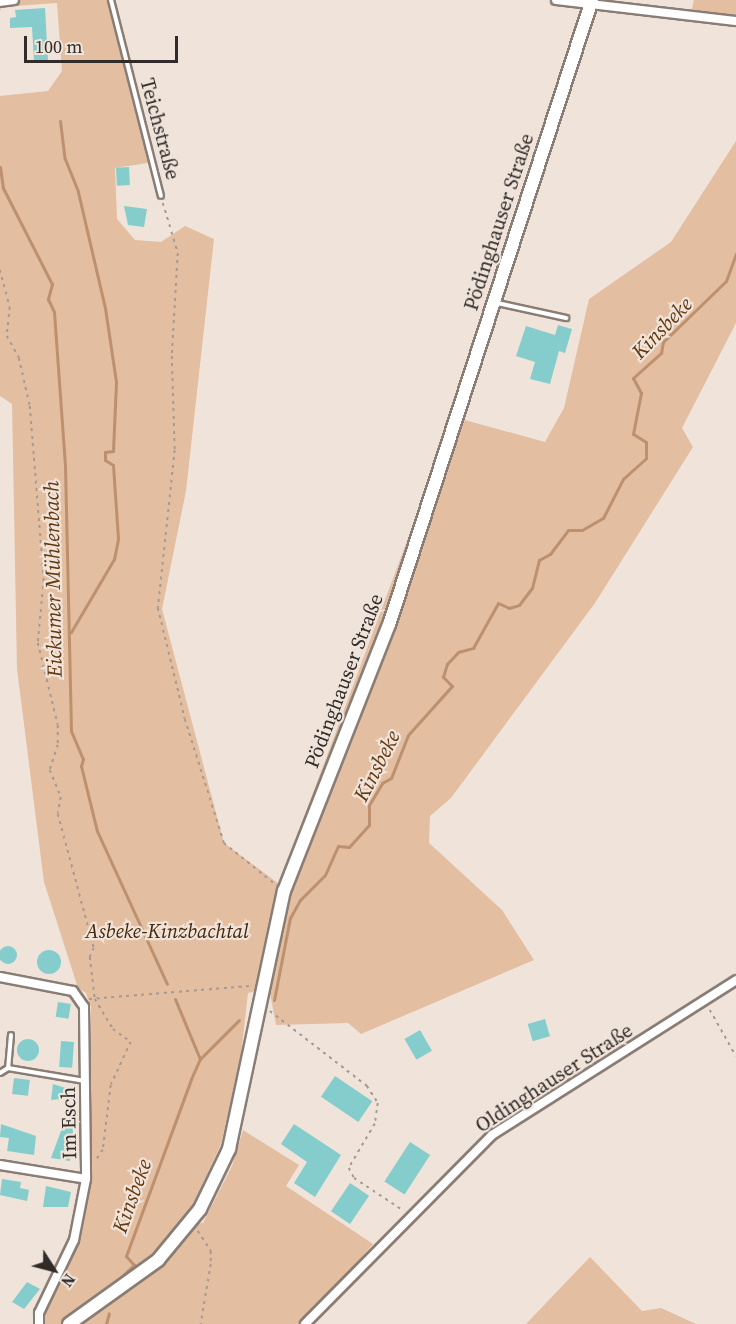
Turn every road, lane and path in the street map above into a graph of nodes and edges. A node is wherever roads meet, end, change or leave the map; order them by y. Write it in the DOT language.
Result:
graph roads {
  1 [pos="15,0"];
  2 [pos="111,0"];
  3 [pos="556,0"];
  4 [pos="592,1"];
  5 [pos="0,2"];
  6 [pos="736,21"];
  7 [pos="161,196"];
  8 [pos="0,270"];
  9 [pos="494,303"];
  10 [pos="566,318"];
  11 [pos="284,891"];
  12 [pos="0,977"];
  13 [pos="736,980"];
  14 [pos="260,985"];
  15 [pos="94,999"];
  16 [pos="82,1000"];
  17 [pos="257,1001"];
  18 [pos="702,1001"];
  19 [pos="11,1035"];
  20 [pos="736,1056"];
  21 [pos="8,1068"];
  22 [pos="0,1073"];
  23 [pos="85,1081"];
  24 [pos="0,1166"];
  25 [pos="86,1179"];
  26 [pos="410,1215"];
  27 [pos="189,1224"];
  28 [pos="39,1324"];
  29 [pos="69,1324"];
  30 [pos="201,1324"];
  31 [pos="304,1324"];
  1 -- 5 [label="street"];
  2 -- 7 [label="lane, Teichstraße"];
  3 -- 4 [label="street"];
  4 -- 6 [label="street"];
  4 -- 9 [label="street, Pödinghauser Straße"];
  7 -- 11 [label="path"];
  8 -- 15 [label="path"];
  9 -- 10 [label="lane"];
  9 -- 11 [label="street, Pödinghauser Straße"];
  11 -- 14 [label="street, Pödinghauser Straße"];
  12 -- 16 [label="street"];
  13 -- 18 [label="street, Oldinghauser Straße"];
  14 -- 15 [label="path"];
  14 -- 17 [label="street, Pödinghauser Straße"];
  15 -- 16 [label="path"];
  15 -- 25 [label="path"];
  16 -- 23 [label="street, Im Esch"];
  17 -- 26 [label="path"];
  17 -- 27 [label="street, Pödinghauser Straße"];
  18 -- 20 [label="path"];
  18 -- 26 [label="street, Oldinghauser Straße"];
  19 -- 21 [label="lane"];
  21 -- 22 [label="lane"];
  21 -- 23 [label="lane"];
  23 -- 25 [label="street, Im Esch"];
  24 -- 25 [label="street"];
  25 -- 28 [label="street, Im Esch"];
  26 -- 31 [label="street, Oldinghauser Straße"];
  27 -- 29 [label="street, Pödinghauser Straße"];
  27 -- 30 [label="path"];
}
